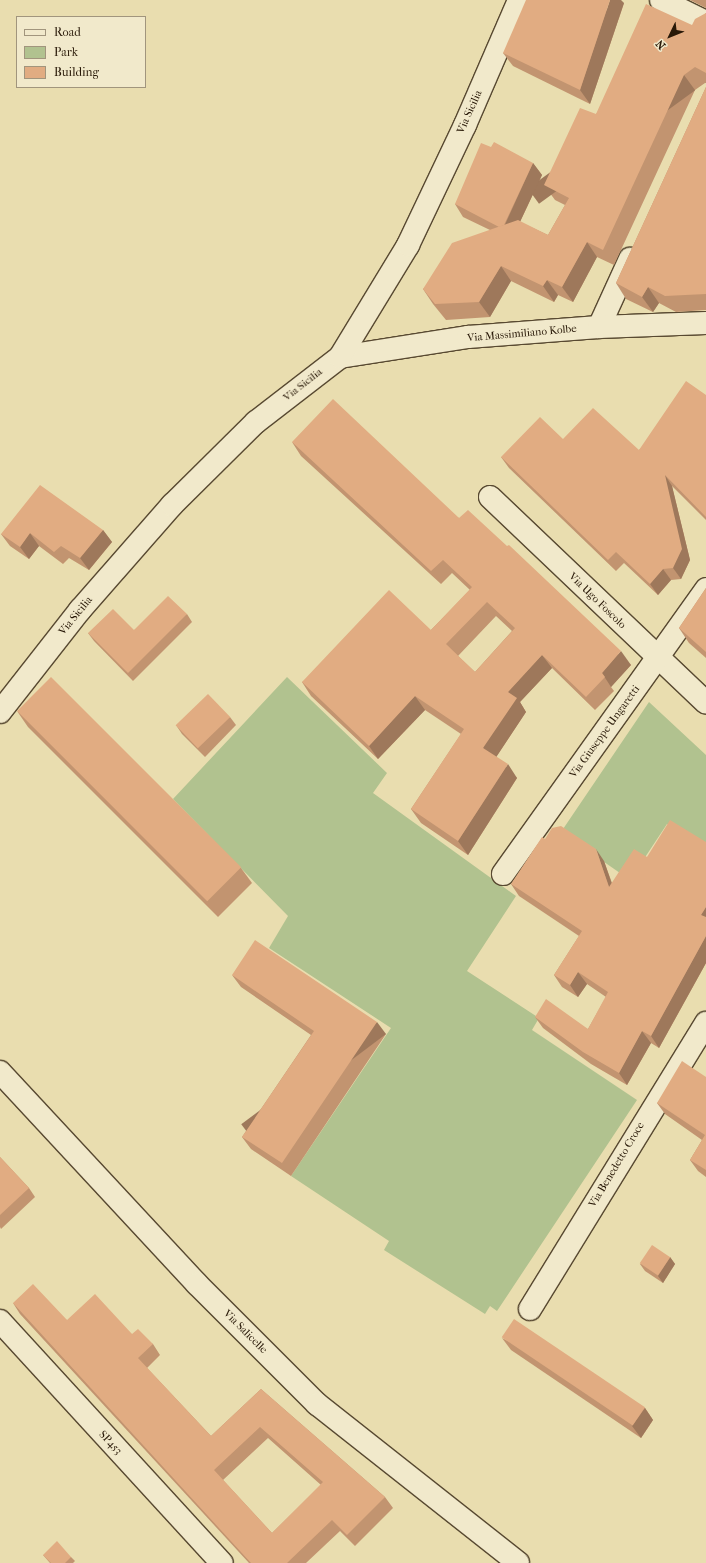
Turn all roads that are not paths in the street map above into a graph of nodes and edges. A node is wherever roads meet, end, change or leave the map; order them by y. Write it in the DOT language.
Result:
graph roads {
  1 [pos="519,0"];
  2 [pos="661,0"];
  3 [pos="706,22"];
  4 [pos="639,241"];
  5 [pos="706,323"];
  6 [pos="599,327"];
  7 [pos="340,357"];
  8 [pos="490,497"];
  9 [pos="706,589"];
  10 [pos="657,658"];
  11 [pos="706,703"];
  12 [pos="0,712"];
  13 [pos="503,874"];
  14 [pos="706,1023"];
  15 [pos="0,1072"];
  16 [pos="530,1309"];
  17 [pos="0,1321"];
  18 [pos="222,1563"];
  19 [pos="518,1563"];
  1 -- 7 [label="street, Via Sicilia"];
  2 -- 3 [label="street"];
  4 -- 6 [label="street"];
  5 -- 6 [label="street, Via Massimiliano Kolbe"];
  6 -- 7 [label="street, Via Massimiliano Kolbe"];
  7 -- 12 [label="street, Via Sicilia"];
  8 -- 10 [label="street, Via Ugo Foscolo"];
  9 -- 10 [label="street, Via Giuseppe Ungaretti"];
  10 -- 11 [label="street, Via Ugo Foscolo"];
  10 -- 13 [label="street, Via Giuseppe Ungaretti"];
  14 -- 16 [label="street, Via Benedetto Croce"];
  15 -- 19 [label="street, Via Salicelle"];
  17 -- 18 [label="street, SP453"];
}
